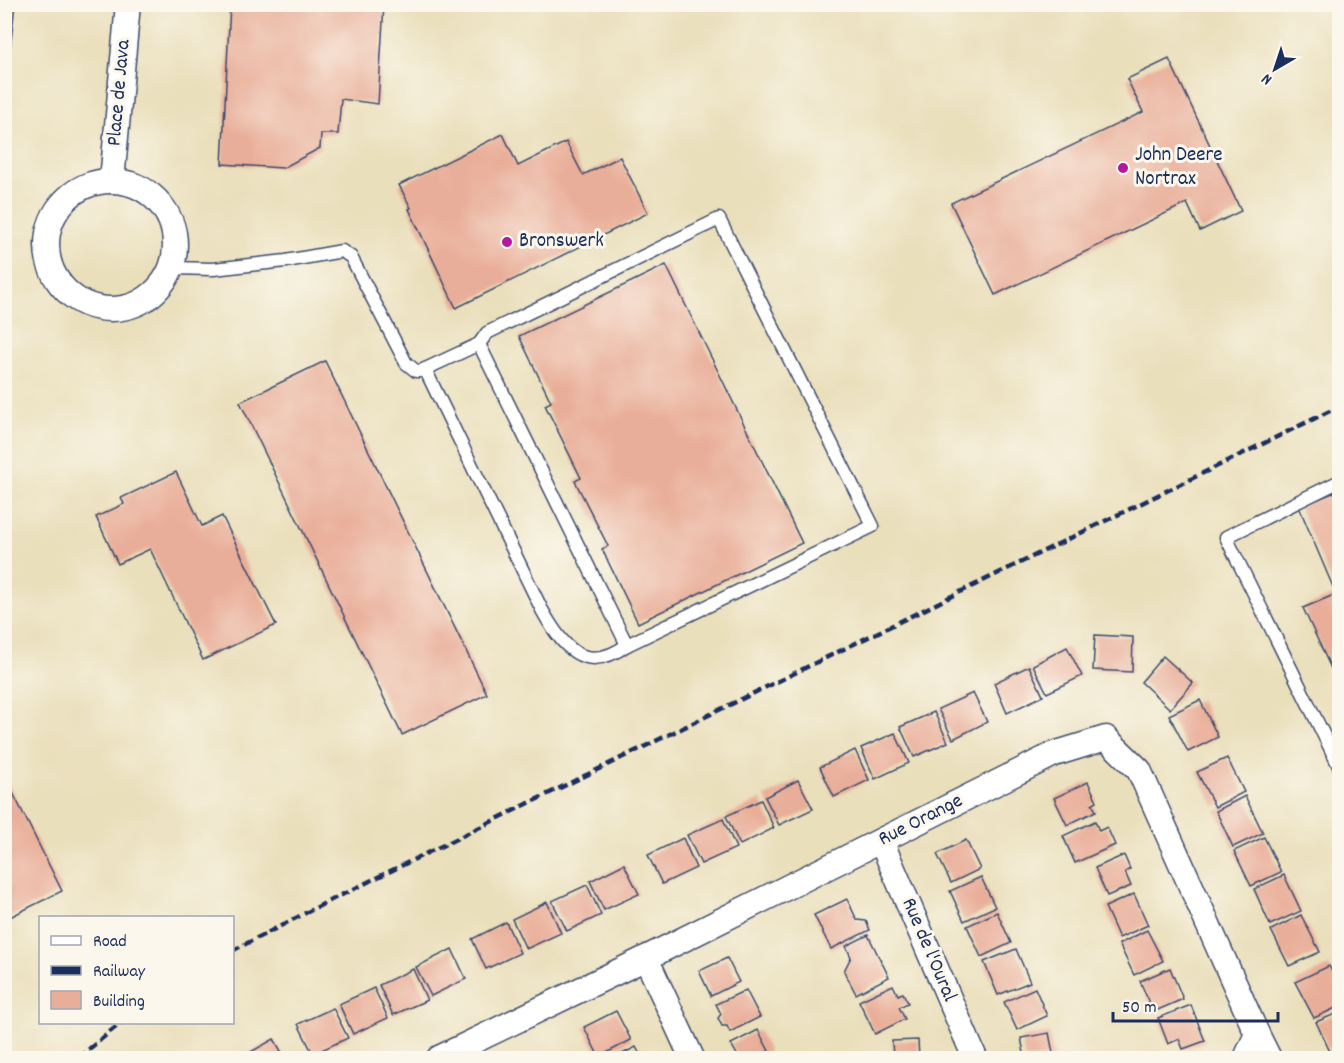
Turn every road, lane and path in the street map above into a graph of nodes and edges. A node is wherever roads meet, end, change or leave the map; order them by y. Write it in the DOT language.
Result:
graph roads {
  1 [pos="128,4"];
  2 [pos="112,181"];
  3 [pos="171,268"];
  4 [pos="478,344"];
  5 [pos="424,369"];
  6 [pos="1340,481"];
  7 [pos="627,645"];
  8 [pos="1340,768"];
  9 [pos="881,841"];
  10 [pos="646,958"];
  11 [pos="1257,1034"];
  12 [pos="439,1059"];
  13 [pos="692,1059"];
  14 [pos="975,1059"];
  15 [pos="1246,1059"];
  16 [pos="1269,1059"];
  1 -- 2 [label="street, Place de Java"];
  2 -- 3 [label="street"];
  2 -- 3 [label="street"];
  3 -- 5 [label="lane"];
  4 -- 5 [label="lane"];
  4 -- 7 [label="lane"];
  4 -- 7 [label="lane"];
  5 -- 7 [label="lane"];
  6 -- 8 [label="lane"];
  9 -- 10 [label="street, Rue Orange"];
  9 -- 11 [label="street, Rue Orange"];
  9 -- 14 [label="street, Rue de l'Oural"];
  10 -- 12 [label="street, Rue Orange"];
  10 -- 13 [label="street"];
  11 -- 15 [label="street"];
  11 -- 16 [label="street, Rue Orange"];
}
